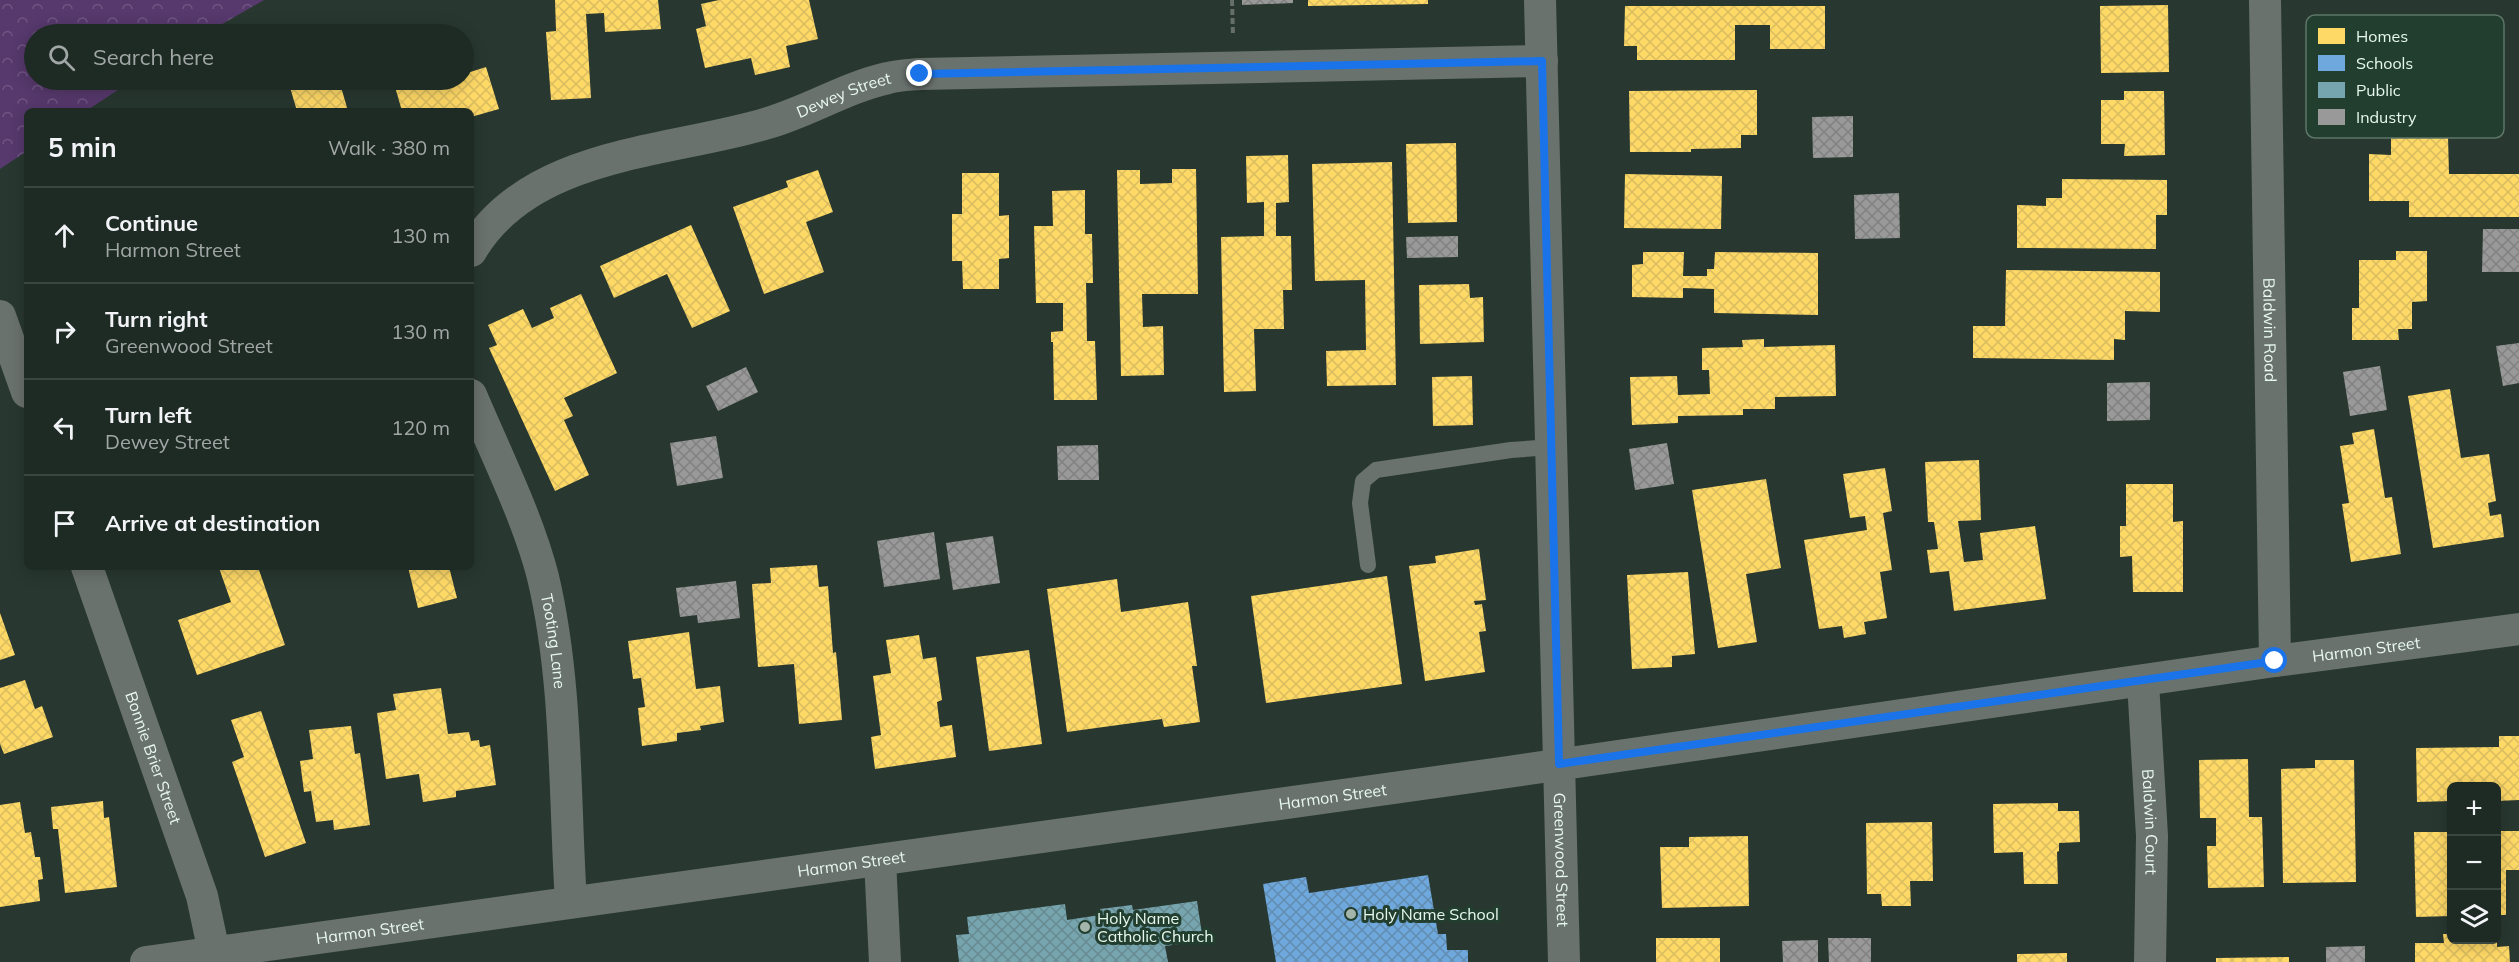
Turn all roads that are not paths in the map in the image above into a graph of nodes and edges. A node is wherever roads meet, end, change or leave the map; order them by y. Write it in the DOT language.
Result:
graph roads {
  1 [pos="1540,0"];
  2 [pos="2265,0"];
  3 [pos="1542,61"];
  4 [pos="474,246"];
  5 [pos="0,316"];
  6 [pos="24,384"];
  7 [pos="474,402"];
  8 [pos="1552,447"];
  9 [pos="1368,565"];
  10 [pos="88,570"];
  11 [pos="2519,629"];
  12 [pos="2275,661"];
  13 [pos="2143,682"];
  14 [pos="1559,764"];
  15 [pos="880,860"];
  16 [pos="571,902"];
  17 [pos="214,952"];
  18 [pos="285,952"];
  19 [pos="146,962"];
  20 [pos="885,962"];
  21 [pos="1564,962"];
  22 [pos="2151,962"];
  1 -- 3 [label="street, Greenwood Street"];
  2 -- 12 [label="street, Baldwin Road"];
  3 -- 4 [label="street, Dewey Street"];
  3 -- 8 [label="street, Greenwood Street"];
  5 -- 6 [label="street"];
  7 -- 16 [label="street, Tooting Lane"];
  8 -- 9 [label="lane"];
  8 -- 14 [label="street, Greenwood Street"];
  10 -- 17 [label="street, Bonnie Brier Street"];
  11 -- 12 [label="street, Harmon Street"];
  12 -- 13 [label="street, Harmon Street"];
  13 -- 14 [label="street, Harmon Street"];
  13 -- 22 [label="street, Baldwin Court"];
  14 -- 15 [label="street, Harmon Street"];
  14 -- 21 [label="street, Greenwood Street"];
  15 -- 16 [label="street, Harmon Street"];
  15 -- 20 [label="street"];
  16 -- 18 [label="street, Harmon Street"];
  17 -- 18 [label="street, Harmon Street"];
  17 -- 19 [label="street, Harmon Street"];
}
